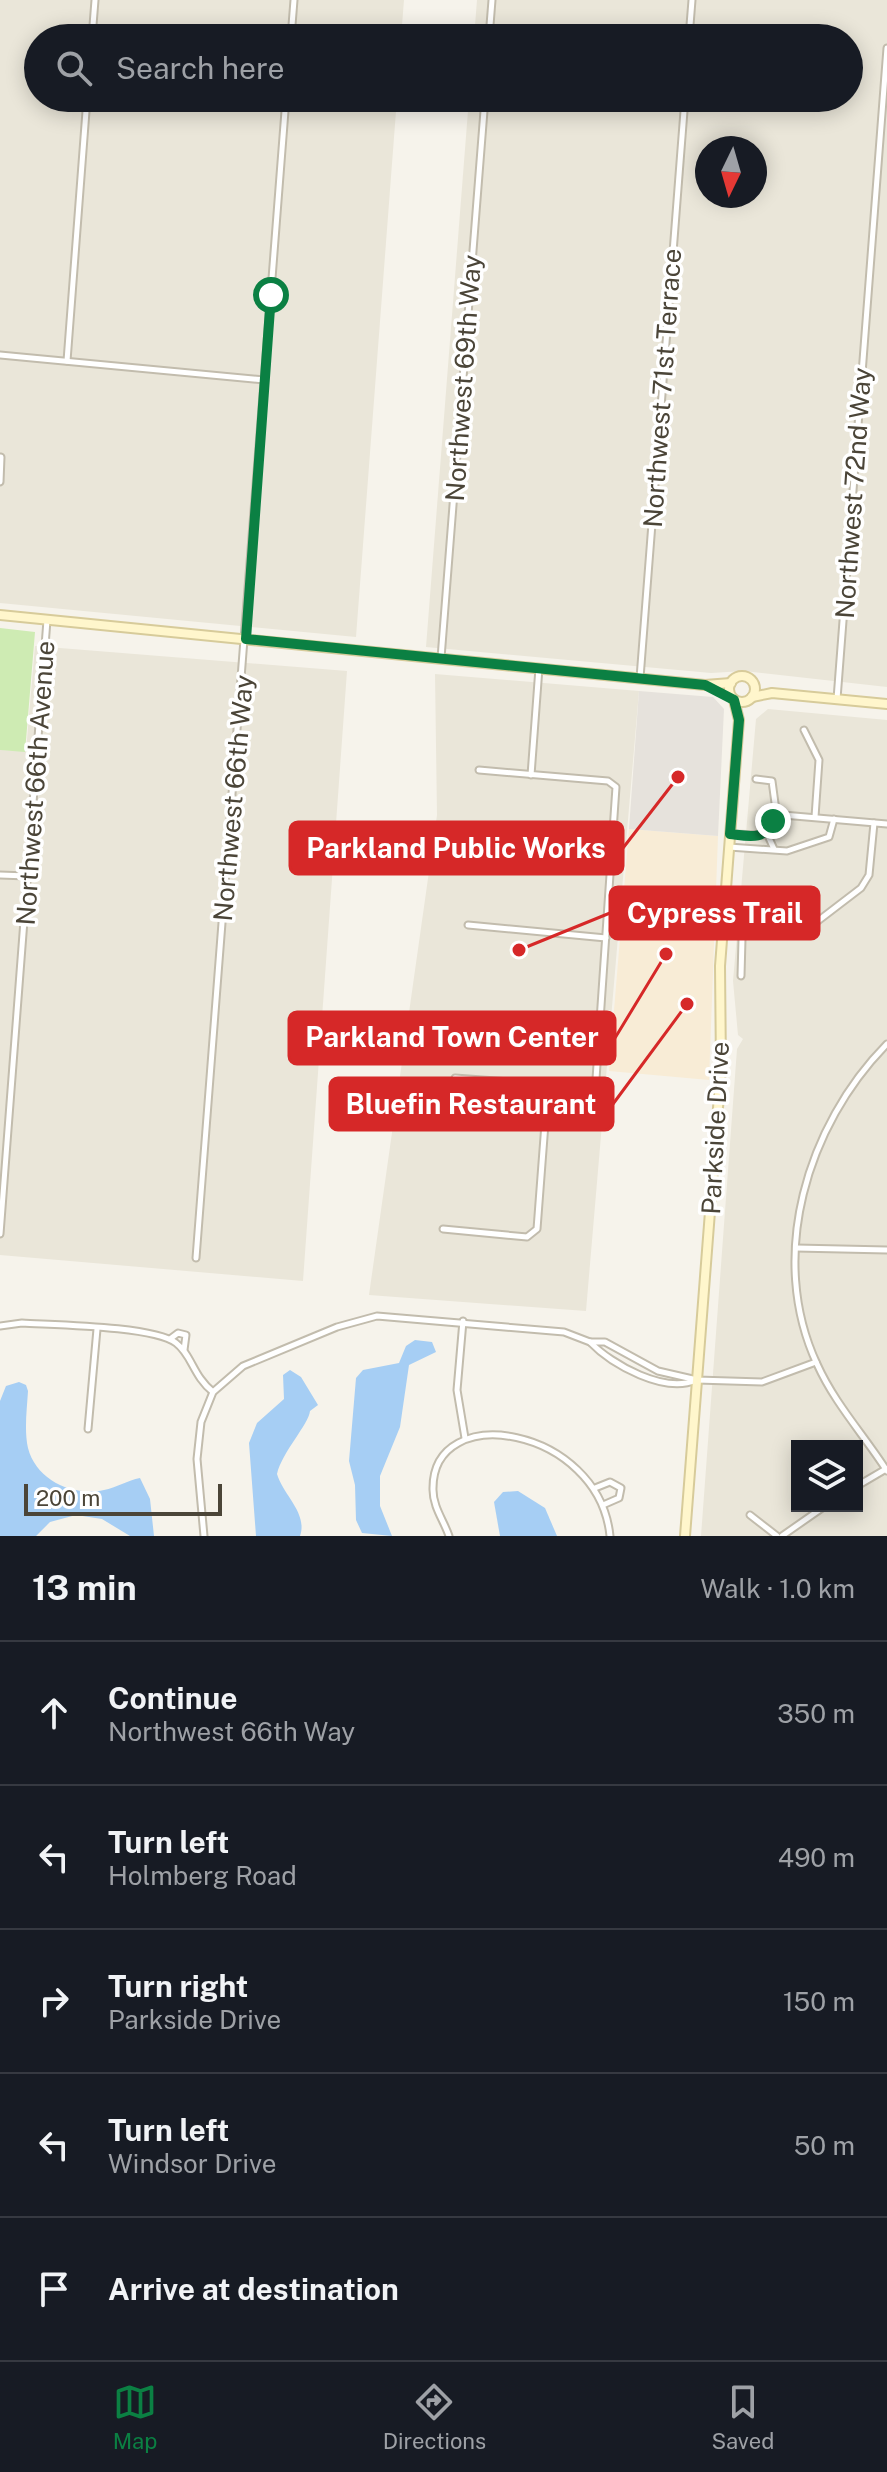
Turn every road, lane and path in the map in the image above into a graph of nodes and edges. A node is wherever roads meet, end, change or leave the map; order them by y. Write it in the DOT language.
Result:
graph roads {
  1 [pos="95,0"];
  2 [pos="294,0"];
  3 [pos="492,0"];
  4 [pos="692,0"];
  5 [pos="93,24"];
  6 [pos="292,24"];
  7 [pos="490,24"];
  8 [pos="690,24"];
  9 [pos="887,48"];
  10 [pos="86,112"];
  11 [pos="285,112"];
  12 [pos="484,112"];
  13 [pos="684,112"];
  14 [pos="0,355"];
  15 [pos="67,361"];
  16 [pos="264,380"];
  17 [pos="1,457"];
  18 [pos="0,482"];
  19 [pos="0,615"];
  20 [pos="47,620"];
  21 [pos="246,639"];
  22 [pos="441,658"];
  23 [pos="539,668"];
  24 [pos="640,678"];
  25 [pos="731,683"];
  26 [pos="753,684"];
  27 [pos="705,685"];
  28 [pos="772,693"];
  29 [pos="733,698"];
  30 [pos="750,699"];
  31 [pos="837,699"];
  32 [pos="887,704"];
  33 [pos="739,720"];
  34 [pos="804,730"];
  35 [pos="479,770"];
  36 [pos="531,775"];
  37 [pos="756,779"];
  38 [pos="815,817"];
  39 [pos="777,818"];
  40 [pos="834,818"];
  41 [pos="874,823"];
  42 [pos="887,824"];
  43 [pos="771,827"];
  44 [pos="730,834"];
  45 [pos="729,847"];
  46 [pos="775,850"];
  47 [pos="0,875"];
  48 [pos="27,876"];
  49 [pos="468,925"];
  50 [pos="606,938"];
  51 [pos="741,976"];
  52 [pos="887,1044"];
  53 [pos="455,1078"];
  54 [pos="548,1084"];
  55 [pos="443,1229"];
  56 [pos="0,1234"];
  57 [pos="796,1248"];
  58 [pos="887,1250"];
  59 [pos="196,1258"];
  60 [pos="463,1321"];
  61 [pos="0,1326"];
  62 [pos="97,1329"];
  63 [pos="170,1339"];
  64 [pos="590,1342"];
  65 [pos="614,1347"];
  66 [pos="183,1351"];
  67 [pos="608,1358"];
  68 [pos="633,1358"];
  69 [pos="816,1362"];
  70 [pos="629,1368"];
  71 [pos="697,1380"];
  72 [pos="213,1392"];
  73 [pos="88,1429"];
  74 [pos="465,1438"];
  75 [pos="886,1470"];
  76 [pos="863,1483"];
  77 [pos="595,1488"];
  78 [pos="603,1505"];
  79 [pos="816,1512"];
  80 [pos="750,1515"];
  81 [pos="204,1536"];
  82 [pos="449,1536"];
  83 [pos="610,1536"];
  84 [pos="685,1536"];
  85 [pos="780,1536"];
  1 -- 5 [label="street"];
  2 -- 6 [label="street"];
  3 -- 7 [label="street"];
  4 -- 8 [label="street"];
  9 -- 31 [label="street, Northwest 72nd Way"];
  10 -- 15 [label="street"];
  11 -- 16 [label="street, Northwest 66th Way"];
  12 -- 22 [label="street, Northwest 69th Way"];
  13 -- 24 [label="street, Northwest 71st Terrace"];
  14 -- 15 [label="street"];
  15 -- 16 [label="street"];
  16 -- 21 [label="street, Northwest 66th Way"];
  17 -- 18 [label="street"];
  19 -- 20 [label="street"];
  20 -- 21 [label="street"];
  20 -- 48 [label="street, Northwest 66th Avenue"];
  21 -- 22 [label="street"];
  21 -- 59 [label="street, Northwest 66th Way"];
  22 -- 23 [label="street"];
  23 -- 24 [label="street"];
  23 -- 36 [label="street"];
  24 -- 27 [label="street"];
  25 -- 26 [label="street"];
  25 -- 27 [label="street"];
  25 -- 29 [label="street, Parkside Drive"];
  26 -- 28 [label="street"];
  26 -- 30 [label="street, Parkside Drive"];
  27 -- 29 [label="street"];
  28 -- 30 [label="street"];
  28 -- 31 [label="street"];
  29 -- 30 [label="street"];
  29 -- 33 [label="street, Parkside Drive"];
  30 -- 33 [label="street, Parkside Drive"];
  31 -- 32 [label="street"];
  33 -- 44 [label="street, Parkside Drive"];
  34 -- 38 [label="street"];
  35 -- 36 [label="street"];
  36 -- 50 [label="street"];
  37 -- 39 [label="street"];
  38 -- 39 [label="street"];
  38 -- 40 [label="street"];
  39 -- 43 [label="street"];
  40 -- 41 [label="street"];
  40 -- 46 [label="street"];
  41 -- 42 [label="street"];
  41 -- 51 [label="street"];
  43 -- 44 [label="street"];
  43 -- 46 [label="street"];
  44 -- 45 [label="street, Parkside Drive"];
  45 -- 46 [label="street"];
  45 -- 71 [label="street, Parkside Drive"];
  47 -- 48 [label="street"];
  48 -- 56 [label="street, Northwest 66th Avenue"];
  49 -- 50 [label="street"];
  50 -- 54 [label="street"];
  52 -- 57 [label="street"];
  53 -- 54 [label="street"];
  54 -- 55 [label="street"];
  57 -- 58 [label="street"];
  57 -- 69 [label="street"];
  60 -- 64 [label="street"];
  60 -- 72 [label="street"];
  60 -- 74 [label="street"];
  61 -- 62 [label="street"];
  62 -- 63 [label="street"];
  62 -- 73 [label="street"];
  63 -- 66 [label="street"];
  63 -- 66 [label="street"];
  64 -- 65 [label="street"];
  64 -- 67 [label="street"];
  65 -- 67 [label="street"];
  65 -- 68 [label="street"];
  66 -- 72 [label="street"];
  67 -- 70 [label="street"];
  68 -- 70 [label="street"];
  68 -- 71 [label="street"];
  69 -- 71 [label="street"];
  69 -- 75 [label="street"];
  70 -- 71 [label="street"];
  71 -- 84 [label="street, Parkside Drive"];
  72 -- 81 [label="street"];
  74 -- 77 [label="street"];
  74 -- 82 [label="street"];
  75 -- 76 [label="street"];
  77 -- 78 [label="street"];
  77 -- 78 [label="street"];
  78 -- 83 [label="street"];
  79 -- 85 [label="street"];
  80 -- 85 [label="street"];
}
